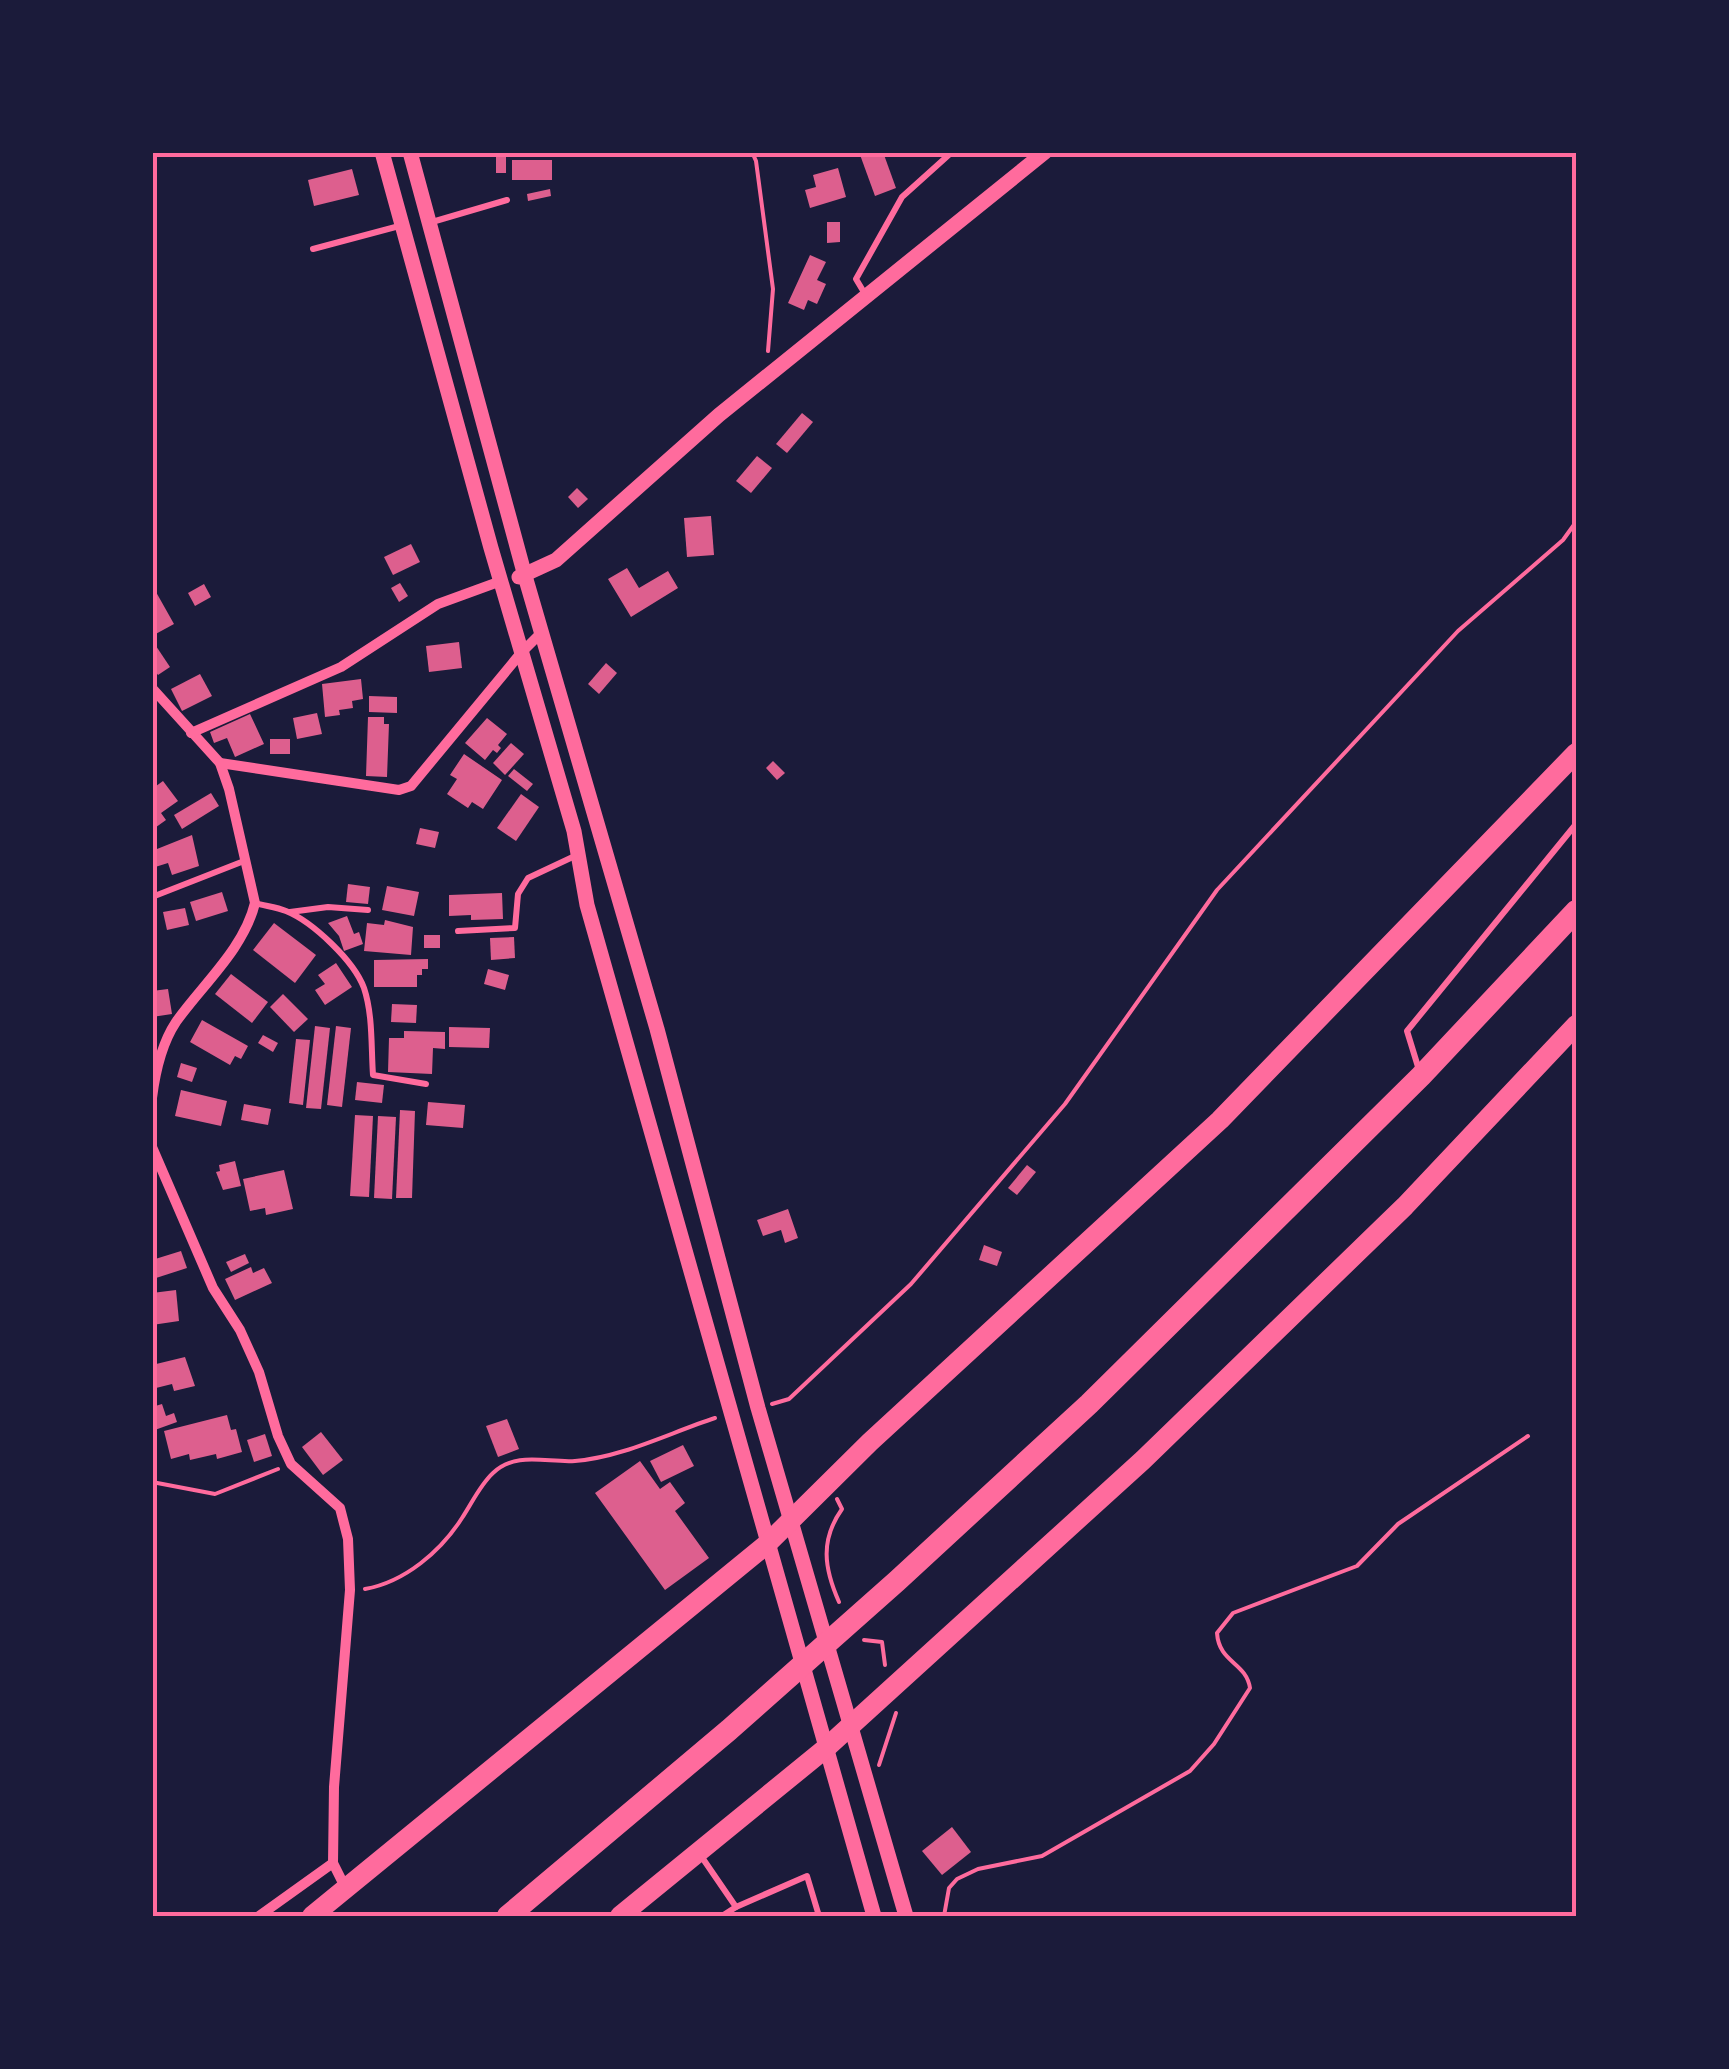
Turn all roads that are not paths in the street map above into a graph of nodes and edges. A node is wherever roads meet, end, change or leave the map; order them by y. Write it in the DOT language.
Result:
graph roads {
  1 [pos="382,152"];
  2 [pos="410,152"];
  3 [pos="952,152"];
  4 [pos="1046,152"];
  5 [pos="507,200"];
  6 [pos="430,222"];
  7 [pos="403,225"];
  8 [pos="313,249"];
  9 [pos="865,295"];
  10 [pos="525,576"];
  11 [pos="501,581"];
  12 [pos="542,633"];
  13 [pos="521,652"];
  14 [pos="153,687"];
  15 [pos="191,732"];
  16 [pos="1576,753"];
  17 [pos="220,763"];
  18 [pos="1576,824"];
  19 [pos="578,854"];
  20 [pos="244,860"];
  21 [pos="152,896"];
  22 [pos="255,903"];
  23 [pos="368,910"];
  24 [pos="1576,911"];
  25 [pos="288,912"];
  26 [pos="458,930"];
  27 [pos="1576,1025"];
  28 [pos="1421,1076"];
  29 [pos="426,1084"];
  30 [pos="152,1098"];
  31 [pos="152,1147"];
  32 [pos="790,1521"];
  33 [pos="766,1544"];
  34 [pos="851,1725"];
  35 [pos="826,1748"];
  36 [pos="699,1852"];
  37 [pos="334,1863"];
  38 [pos="347,1890"];
  39 [pos="736,1907"];
  40 [pos="259,1916"];
  41 [pos="312,1916"];
  42 [pos="508,1916"];
  43 [pos="620,1916"];
  44 [pos="722,1916"];
  45 [pos="819,1916"];
  46 [pos="874,1916"];
  47 [pos="906,1916"];
  1 -- 7 [label="street"];
  2 -- 6 [label="street"];
  3 -- 9 [label="lane"];
  4 -- 9 [label="street"];
  5 -- 6 [label="lane"];
  6 -- 10 [label="street"];
  7 -- 8 [label="lane"];
  7 -- 11 [label="street"];
  9 -- 10 [label="street"];
  10 -- 11 [label="street"];
  10 -- 12 [label="street"];
  11 -- 13 [label="street"];
  11 -- 15 [label="street"];
  12 -- 13 [label="street"];
  12 -- 32 [label="street"];
  13 -- 17 [label="street"];
  13 -- 19 [label="street"];
  14 -- 15 [label="street"];
  15 -- 17 [label="street"];
  16 -- 32 [label="highway"];
  17 -- 20 [label="street"];
  18 -- 28 [label="lane"];
  19 -- 26 [label="lane"];
  19 -- 33 [label="street"];
  20 -- 21 [label="lane"];
  20 -- 22 [label="street"];
  22 -- 25 [label="lane"];
  22 -- 30 [label="street"];
  23 -- 25 [label="lane"];
  24 -- 28 [label="highway"];
  25 -- 29 [label="lane"];
  27 -- 34 [label="highway"];
  28 -- 42 [label="highway"];
  31 -- 37 [label="street"];
  32 -- 33 [label="highway"];
  32 -- 34 [label="street"];
  33 -- 35 [label="street"];
  33 -- 38 [label="highway"];
  34 -- 35 [label="highway"];
  34 -- 47 [label="street"];
  35 -- 36 [label="highway"];
  35 -- 46 [label="street"];
  36 -- 39 [label="lane"];
  36 -- 43 [label="highway"];
  37 -- 38 [label="street"];
  37 -- 40 [label="street"];
  38 -- 41 [label="highway"];
  39 -- 44 [label="lane"];
  39 -- 45 [label="lane"];
}
